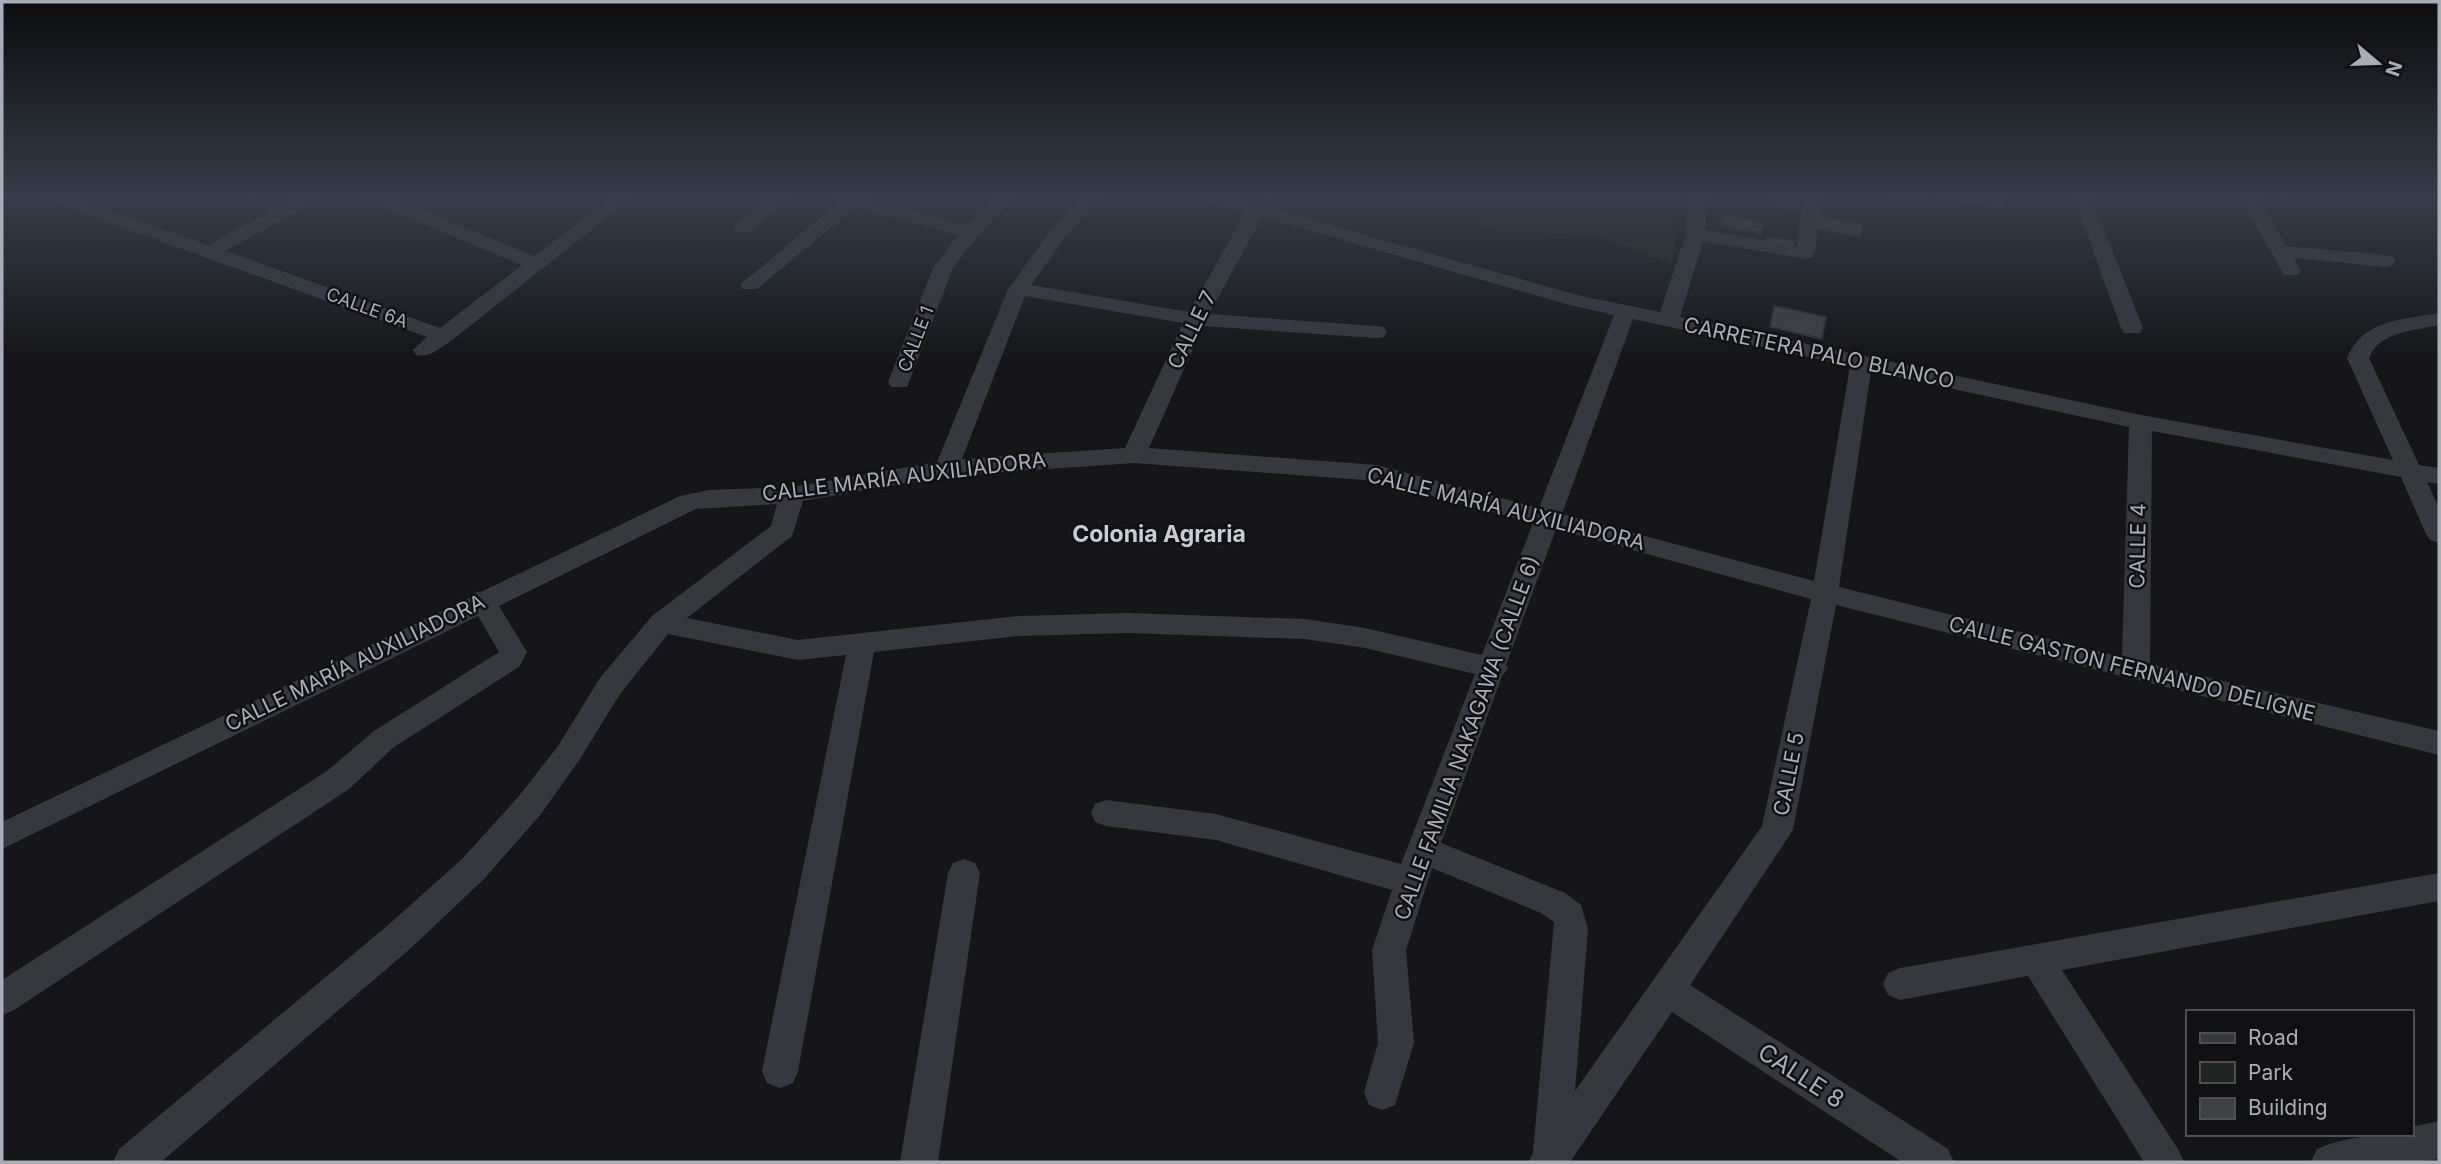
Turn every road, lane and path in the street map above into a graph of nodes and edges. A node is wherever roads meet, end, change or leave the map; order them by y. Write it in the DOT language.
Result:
graph roads {
  1 [pos="504,250"];
  2 [pos="554,250"];
  3 [pos="789,250"];
  4 [pos="957,250"];
  5 [pos="1046,250"];
  6 [pos="1234,250"];
  7 [pos="1401,250"];
  8 [pos="1691,250"];
  9 [pos="1790,250"];
  10 [pos="1805,250"];
  11 [pos="2103,250"];
  12 [pos="212,251"];
  13 [pos="2279,251"];
  14 [pos="2386,261"];
  15 [pos="537,264"];
  16 [pos="2291,271"];
  17 [pos="750,285"];
  18 [pos="1018,289"];
  19 [pos="1626,312"];
  20 [pos="1195,319"];
  21 [pos="2439,319"];
  22 [pos="1668,321"];
  23 [pos="2132,327"];
  24 [pos="1376,332"];
  25 [pos="443,336"];
  26 [pos="424,350"];
  27 [pos="1862,361"];
  28 [pos="899,382"];
  29 [pos="2141,422"];
  30 [pos="1134,455"];
  31 [pos="946,468"];
  32 [pos="2410,470"];
  33 [pos="2439,476"];
  34 [pos="792,495"];
  35 [pos="1548,519"];
  36 [pos="2439,534"];
  37 [pos="1825,593"];
  38 [pos="482,600"];
  39 [pos="662,623"];
  40 [pos="862,645"];
  41 [pos="1494,668"];
  42 [pos="2136,671"];
  43 [pos="2439,743"];
  44 [pos="1106,813"];
  45 [pos="2,836"];
  46 [pos="1417,866"];
  47 [pos="964,873"];
  48 [pos="2439,887"];
  49 [pos="2037,960"];
  50 [pos="1900,984"];
  51 [pos="1668,990"];
  52 [pos="2,999"];
  53 [pos="780,1071"];
  54 [pos="1381,1092"];
  55 [pos="2425,1149"];
  56 [pos="1555,1159"];
  57 [pos="132,1162"];
  58 [pos="919,1162"];
  59 [pos="1935,1162"];
  60 [pos="2165,1162"];
  61 [pos="2330,1162"];
  1 -- 15 [label="street"];
  2 -- 15 [label="street"];
  3 -- 17 [label="street"];
  4 -- 28 [label="street, CALLE 1"];
  5 -- 18 [label="street"];
  6 -- 20 [label="street, CALLE 7"];
  7 -- 19 [label="street, CARRETERA PALO BLANCO"];
  8 -- 22 [label="street"];
  9 -- 10 [label="street"];
  11 -- 23 [label="street"];
  12 -- 25 [label="street, CALLE 6A"];
  13 -- 14 [label="street"];
  13 -- 16 [label="street"];
  15 -- 25 [label="street"];
  18 -- 20 [label="street"];
  18 -- 31 [label="street"];
  19 -- 22 [label="street, CARRETERA PALO BLANCO"];
  19 -- 35 [label="street, CALLE FAMILIA NAKAGAWA (CALLE 6)"];
  20 -- 24 [label="street"];
  20 -- 30 [label="street, CALLE 7"];
  21 -- 32 [label="street"];
  22 -- 27 [label="street, CARRETERA PALO BLANCO"];
  25 -- 26 [label="street"];
  27 -- 29 [label="street, CARRETERA PALO BLANCO"];
  27 -- 37 [label="street, CALLE 5"];
  29 -- 32 [label="street, CARRETERA PALO BLANCO"];
  29 -- 42 [label="street, CALLE 4"];
  30 -- 31 [label="street, CALLE MARÍA AUXILIADORA"];
  30 -- 35 [label="street, CALLE MARÍA AUXILIADORA"];
  31 -- 34 [label="street, CALLE MARÍA AUXILIADORA"];
  32 -- 33 [label="street, CARRETERA PALO BLANCO"];
  32 -- 36 [label="street"];
  34 -- 38 [label="street, CALLE MARÍA AUXILIADORA"];
  34 -- 39 [label="street"];
  35 -- 37 [label="street, CALLE MARÍA AUXILIADORA"];
  35 -- 41 [label="street, CALLE FAMILIA NAKAGAWA (CALLE 6)"];
  37 -- 42 [label="street, CALLE GASTON FERNANDO DELIGNE"];
  37 -- 51 [label="street, CALLE 5"];
  38 -- 45 [label="street, CALLE MARÍA AUXILIADORA"];
  38 -- 52 [label="street"];
  39 -- 40 [label="street"];
  39 -- 57 [label="street"];
  40 -- 41 [label="street"];
  40 -- 53 [label="street"];
  41 -- 46 [label="street, CALLE FAMILIA NAKAGAWA (CALLE 6)"];
  42 -- 43 [label="street, CALLE GASTON FERNANDO DELIGNE"];
  44 -- 46 [label="street"];
  46 -- 54 [label="street, CALLE FAMILIA NAKAGAWA (CALLE 6)"];
  46 -- 56 [label="street"];
  47 -- 58 [label="street"];
  48 -- 49 [label="street"];
  49 -- 50 [label="street"];
  49 -- 60 [label="street"];
  51 -- 56 [label="street, CALLE 5"];
  51 -- 59 [label="street, CALLE 8"];
  55 -- 61 [label="street"];
}
